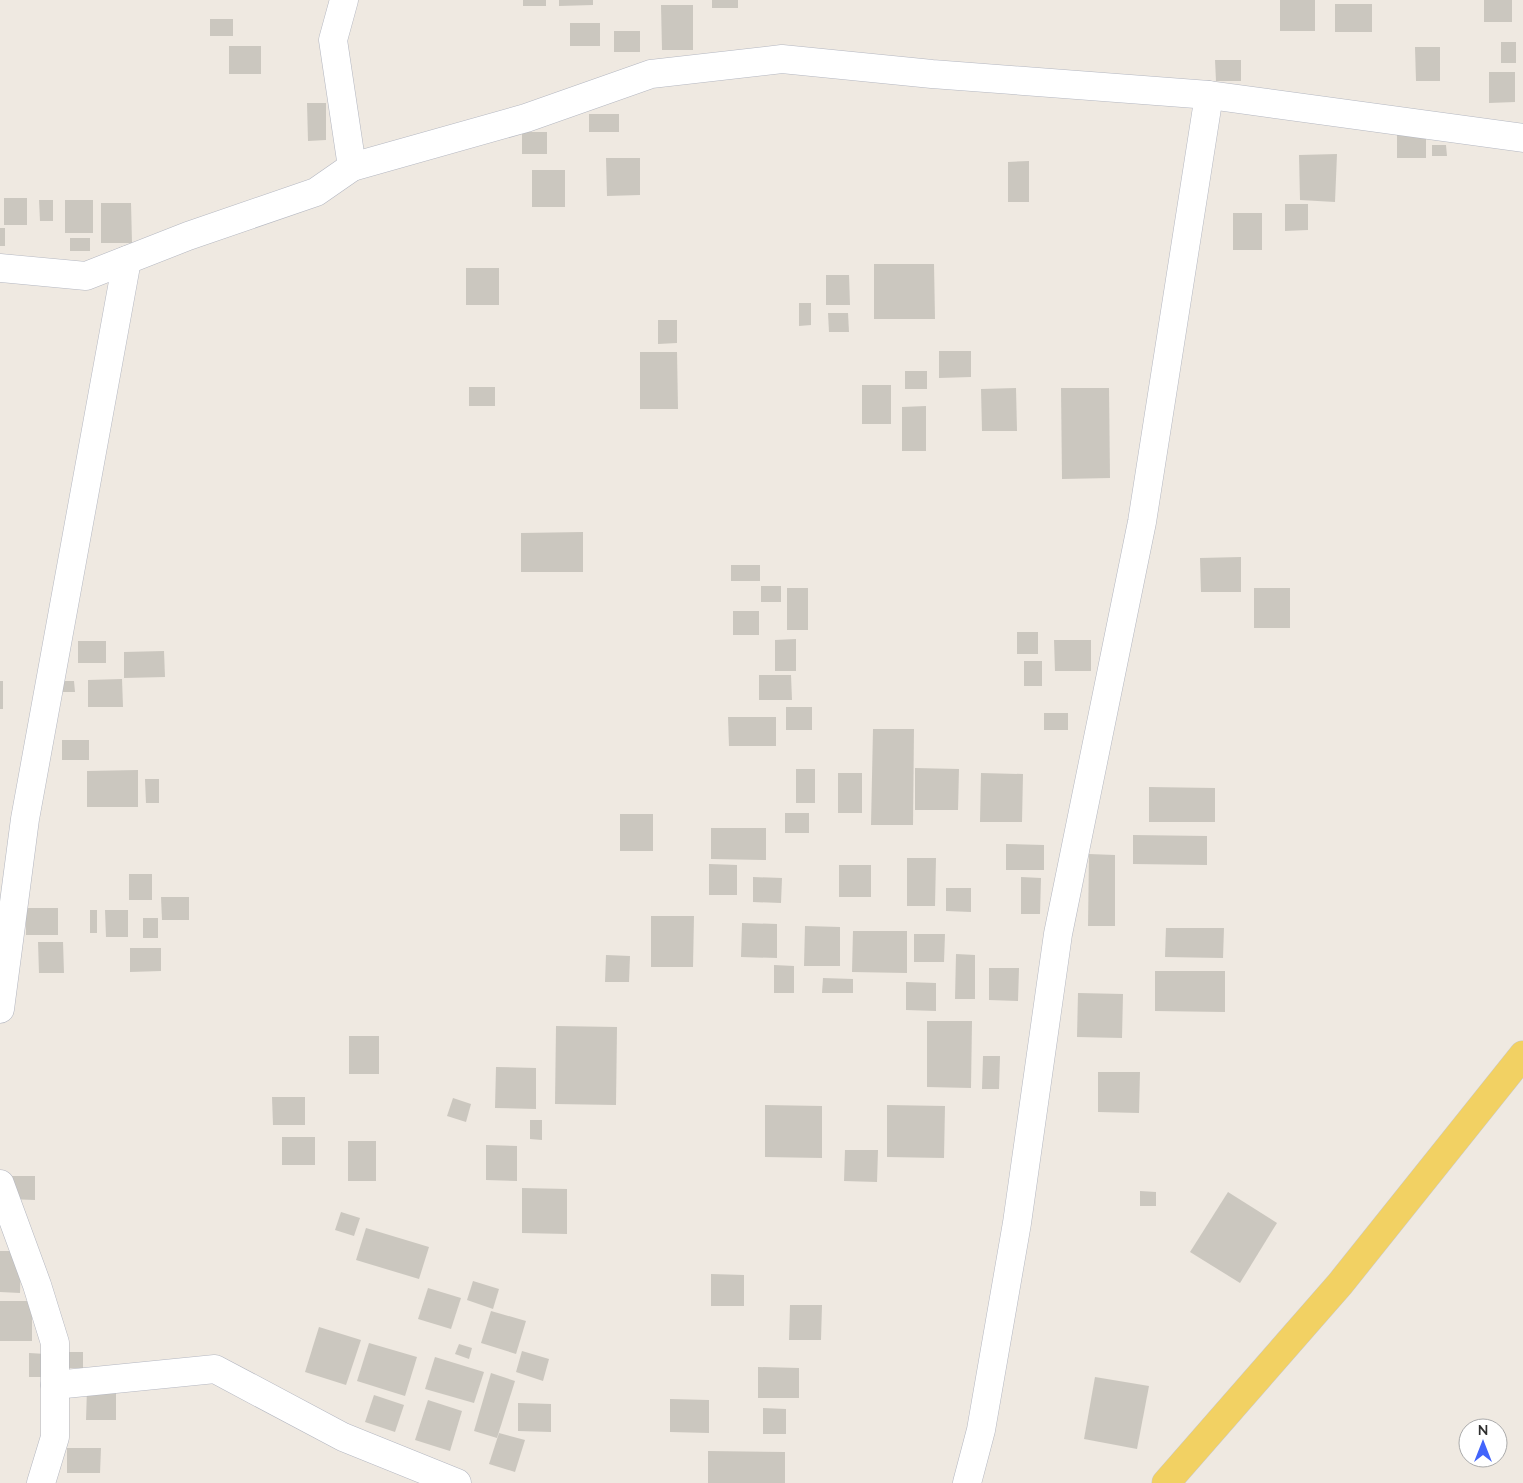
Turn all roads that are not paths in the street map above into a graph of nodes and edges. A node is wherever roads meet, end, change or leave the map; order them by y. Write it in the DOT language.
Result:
graph roads {
  1 [pos="344,0"];
  2 [pos="1209,94"];
  3 [pos="1523,138"];
  4 [pos="352,167"];
  5 [pos="126,260"];
  6 [pos="0,268"];
  7 [pos="0,1009"];
  8 [pos="1523,1055"];
  9 [pos="0,1184"];
  10 [pos="55,1385"];
  11 [pos="42,1483"];
  12 [pos="457,1483"];
  13 [pos="967,1483"];
  14 [pos="1166,1483"];
  1 -- 4 [label="street"];
  2 -- 3 [label="street"];
  2 -- 4 [label="street"];
  2 -- 13 [label="street"];
  4 -- 5 [label="street"];
  5 -- 6 [label="street"];
  5 -- 7 [label="street"];
  8 -- 14 [label="main road"];
  9 -- 10 [label="street"];
  10 -- 11 [label="street"];
  10 -- 12 [label="street"];
}
